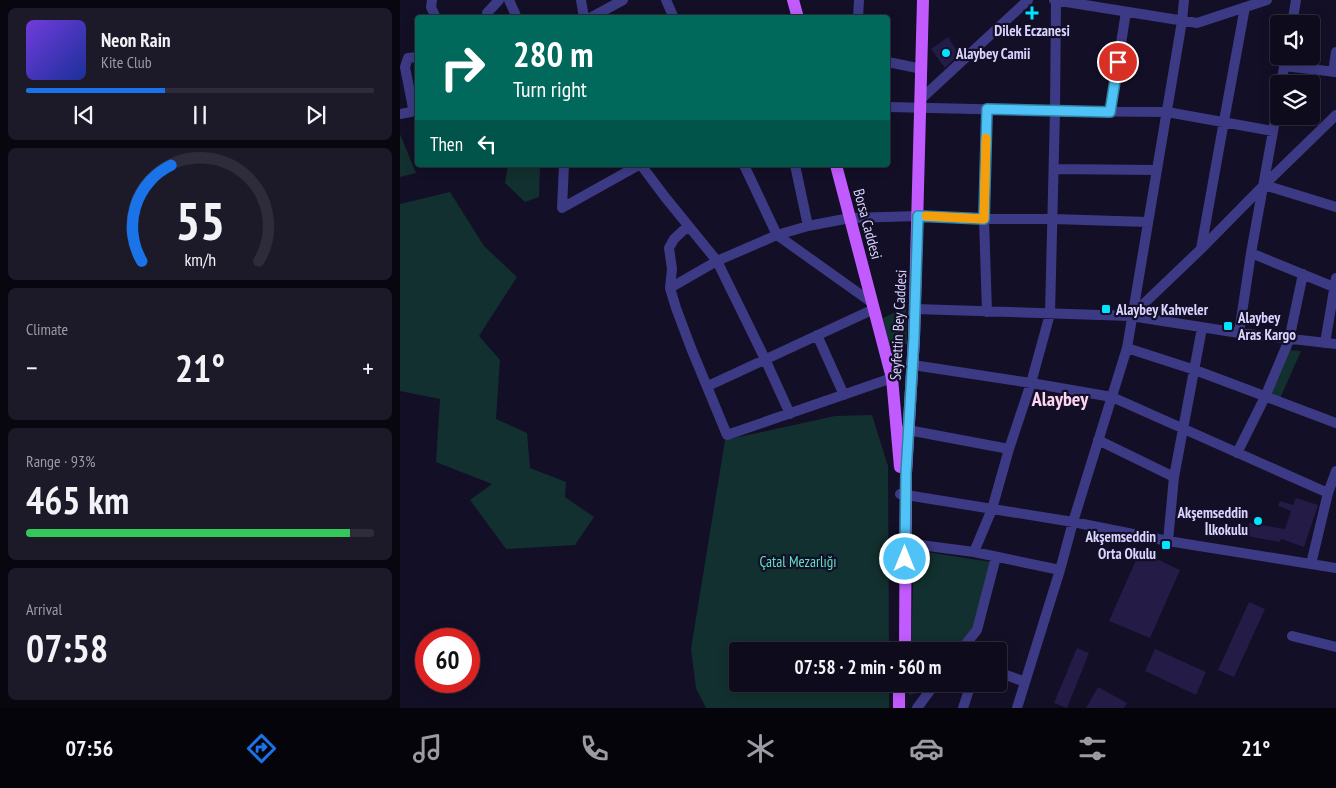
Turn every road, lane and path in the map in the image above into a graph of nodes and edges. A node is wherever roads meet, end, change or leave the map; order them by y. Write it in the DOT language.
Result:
graph roads {
  1 [pos="432,0"];
  2 [pos="499,0"];
  3 [pos="509,0"];
  4 [pos="581,0"];
  5 [pos="623,0"];
  6 [pos="666,0"];
  7 [pos="793,0"];
  8 [pos="859,0"];
  9 [pos="924,0"];
  10 [pos="1028,0"];
  11 [pos="1055,0"];
  12 [pos="1184,0"];
  13 [pos="1267,0"];
  14 [pos="1296,0"];
  15 [pos="1245,8"];
  16 [pos="1126,12"];
  17 [pos="487,13"];
  18 [pos="435,15"];
  19 [pos="516,15"];
  20 [pos="584,15"];
  21 [pos="596,15"];
  22 [pos="673,15"];
  23 [pos="797,15"];
  24 [pos="858,15"];
  25 [pos="1294,15"];
  26 [pos="1182,21"];
  27 [pos="1336,52"];
  28 [pos="415,57"];
  29 [pos="890,62"];
  30 [pos="403,63"];
  31 [pos="1303,65"];
  32 [pos="922,69"];
  33 [pos="1335,72"];
  34 [pos="921,103"];
  35 [pos="890,107"];
  36 [pos="987,109"];
  37 [pos="1055,111"];
  38 [pos="1110,112"];
  39 [pos="1167,112"];
  40 [pos="400,114"];
  41 [pos="1336,115"];
  42 [pos="1224,121"];
  43 [pos="1274,125"];
  44 [pos="1273,130"];
  45 [pos="564,167"];
  46 [pos="636,167"];
  47 [pos="642,167"];
  48 [pos="745,167"];
  49 [pos="795,167"];
  50 [pos="837,167"];
  51 [pos="1054,170"];
  52 [pos="1156,170"];
  53 [pos="1264,185"];
  54 [pos="1336,207"];
  55 [pos="918,216"];
  56 [pos="850,218"];
  57 [pos="984,219"];
  58 [pos="1053,219"];
  59 [pos="1148,222"];
  60 [pos="688,226"];
  61 [pos="808,226"];
  62 [pos="777,236"];
  63 [pos="1201,250"];
  64 [pos="1251,253"];
  65 [pos="717,261"];
  66 [pos="1303,274"];
  67 [pos="1335,284"];
  68 [pos="670,288"];
  69 [pos="873,305"];
  70 [pos="915,309"];
  71 [pos="987,312"];
  72 [pos="1050,314"];
  73 [pos="1131,316"];
  74 [pos="1202,328"];
  75 [pos="1239,333"];
  76 [pos="817,335"];
  77 [pos="1288,340"];
  78 [pos="1325,343"];
  79 [pos="1336,344"];
  80 [pos="1127,348"];
  81 [pos="765,359"];
  82 [pos="1195,370"];
  83 [pos="912,371"];
  84 [pos="892,378"];
  85 [pos="1031,383"];
  86 [pos="708,386"];
  87 [pos="844,395"];
  88 [pos="1265,397"];
  89 [pos="1112,398"];
  90 [pos="790,414"];
  91 [pos="1336,423"];
  92 [pos="1183,428"];
  93 [pos="902,431"];
  94 [pos="1098,440"];
  95 [pos="1009,450"];
  96 [pos="1237,453"];
  97 [pos="1336,471"];
  98 [pos="1174,476"];
  99 [pos="1328,493"];
  100 [pos="902,495"];
  101 [pos="992,510"];
  102 [pos="1073,522"];
  103 [pos="1168,541"];
  104 [pos="902,543"];
  105 [pos="974,552"];
  106 [pos="996,557"];
  107 [pos="1311,564"];
  108 [pos="1336,568"];
  109 [pos="1060,570"];
  110 [pos="1292,636"];
  111 [pos="900,642"];
  112 [pos="905,642"];
  113 [pos="967,642"];
  114 [pos="1336,647"];
  115 [pos="1007,675"];
  116 [pos="1025,682"];
  117 [pos="899,692"];
  118 [pos="905,692"];
  119 [pos="929,692"];
  120 [pos="968,692"];
  121 [pos="898,708"];
  122 [pos="905,708"];
  123 [pos="916,708"];
  124 [pos="963,708"];
  125 [pos="1017,708"];
  1 -- 18 [label="street"];
  2 -- 17 [label="street"];
  3 -- 19 [label="street"];
  4 -- 20 [label="street"];
  5 -- 21 [label="street"];
  6 -- 22 [label="street"];
  7 -- 23 [label="main road"];
  8 -- 24 [label="street"];
  9 -- 32 [label="main road, Seyfettin Bey Caddesi"];
  10 -- 34 [label="street"];
  11 -- 16 [label="street"];
  11 -- 37 [label="street"];
  12 -- 26 [label="street"];
  13 -- 15 [label="street"];
  14 -- 25 [label="street"];
  15 -- 26 [label="street"];
  15 -- 42 [label="street"];
  16 -- 26 [label="street"];
  16 -- 38 [label="street"];
  26 -- 39 [label="street"];
  27 -- 33 [label="street"];
  28 -- 30 [label="street"];
  29 -- 32 [label="street"];
  30 -- 40 [label="street"];
  31 -- 33 [label="street"];
  32 -- 34 [label="main road, Seyfettin Bey Caddesi"];
  34 -- 35 [label="street"];
  34 -- 36 [label="street"];
  34 -- 55 [label="main road, Seyfettin Bey Caddesi"];
  36 -- 37 [label="street"];
  36 -- 57 [label="street"];
  37 -- 38 [label="street"];
  37 -- 51 [label="street"];
  38 -- 39 [label="street"];
  39 -- 42 [label="street"];
  39 -- 52 [label="street"];
  41 -- 53 [label="street"];
  42 -- 44 [label="street"];
  42 -- 63 [label="street"];
  43 -- 44 [label="street"];
  44 -- 53 [label="street"];
  45 -- 46 [label="street"];
  47 -- 60 [label="street"];
  48 -- 62 [label="street"];
  49 -- 61 [label="street"];
  50 -- 56 [label="main road, Borsa Caddesi"];
  51 -- 52 [label="street"];
  51 -- 58 [label="street"];
  52 -- 59 [label="street"];
  53 -- 54 [label="street"];
  53 -- 63 [label="street"];
  53 -- 64 [label="street"];
  55 -- 56 [label="street"];
  55 -- 57 [label="street"];
  55 -- 70 [label="main road, Seyfettin Bey Caddesi"];
  56 -- 61 [label="street"];
  56 -- 69 [label="main road, Borsa Caddesi"];
  57 -- 58 [label="street"];
  57 -- 71 [label="street"];
  58 -- 59 [label="street"];
  58 -- 72 [label="street"];
  59 -- 73 [label="street"];
  60 -- 65 [label="street"];
  60 -- 68 [label="street"];
  61 -- 62 [label="street"];
  62 -- 65 [label="street"];
  62 -- 69 [label="street"];
  63 -- 73 [label="street"];
  64 -- 66 [label="street"];
  64 -- 75 [label="street"];
  65 -- 68 [label="street"];
  65 -- 81 [label="street"];
  66 -- 67 [label="street"];
  66 -- 77 [label="street"];
  67 -- 78 [label="street"];
  68 -- 86 [label="street"];
  69 -- 76 [label="street"];
  69 -- 84 [label="main road, Borsa Caddesi"];
  70 -- 71 [label="street"];
  70 -- 83 [label="main road, Seyfettin Bey Caddesi"];
  71 -- 72 [label="street"];
  72 -- 73 [label="street"];
  72 -- 85 [label="street"];
  73 -- 74 [label="street"];
  73 -- 80 [label="street"];
  74 -- 75 [label="street"];
  74 -- 82 [label="street"];
  75 -- 77 [label="street"];
  76 -- 81 [label="street"];
  76 -- 87 [label="street"];
  77 -- 78 [label="street"];
  77 -- 88 [label="street"];
  78 -- 79 [label="street"];
  80 -- 82 [label="street"];
  80 -- 89 [label="street"];
  81 -- 86 [label="street"];
  81 -- 90 [label="street"];
  82 -- 88 [label="street"];
  82 -- 92 [label="street"];
  83 -- 84 [label="main road"];
  83 -- 85 [label="street"];
  83 -- 93 [label="main road, Seyfettin Bey Caddesi"];
  84 -- 87 [label="street"];
  84 -- 93 [label="main road, Seyfettin Bey Caddesi"];
  85 -- 89 [label="street"];
  85 -- 95 [label="street"];
  86 -- 90 [label="street"];
  87 -- 90 [label="street"];
  88 -- 91 [label="street"];
  88 -- 96 [label="street"];
  89 -- 92 [label="street"];
  89 -- 94 [label="street"];
  92 -- 96 [label="street"];
  92 -- 98 [label="street"];
  93 -- 95 [label="street"];
  93 -- 100 [label="main road, Seyfettin Bey Caddesi"];
  94 -- 98 [label="street"];
  94 -- 102 [label="street"];
  95 -- 101 [label="street"];
  96 -- 99 [label="street"];
  97 -- 99 [label="street"];
  98 -- 103 [label="street"];
  99 -- 107 [label="street"];
  100 -- 101 [label="street"];
  100 -- 104 [label="main road, Seyfettin Bey Caddesi"];
  101 -- 102 [label="street"];
  101 -- 105 [label="street"];
  102 -- 103 [label="street"];
  102 -- 109 [label="street"];
  103 -- 107 [label="street"];
  104 -- 105 [label="street"];
  104 -- 111 [label="main road, Seyfettin Bey Caddesi"];
  104 -- 112 [label="main road, Seyfettin Bey Caddesi"];
  105 -- 106 [label="street"];
  106 -- 109 [label="street"];
  106 -- 113 [label="street"];
  107 -- 108 [label="street"];
  109 -- 116 [label="street"];
  110 -- 114 [label="street"];
  115 -- 116 [label="street"];
  116 -- 125 [label="street"];
  117 -- 121 [label="main road"];
  118 -- 122 [label="main road"];
  119 -- 123 [label="street"];
  120 -- 124 [label="street"];
}
